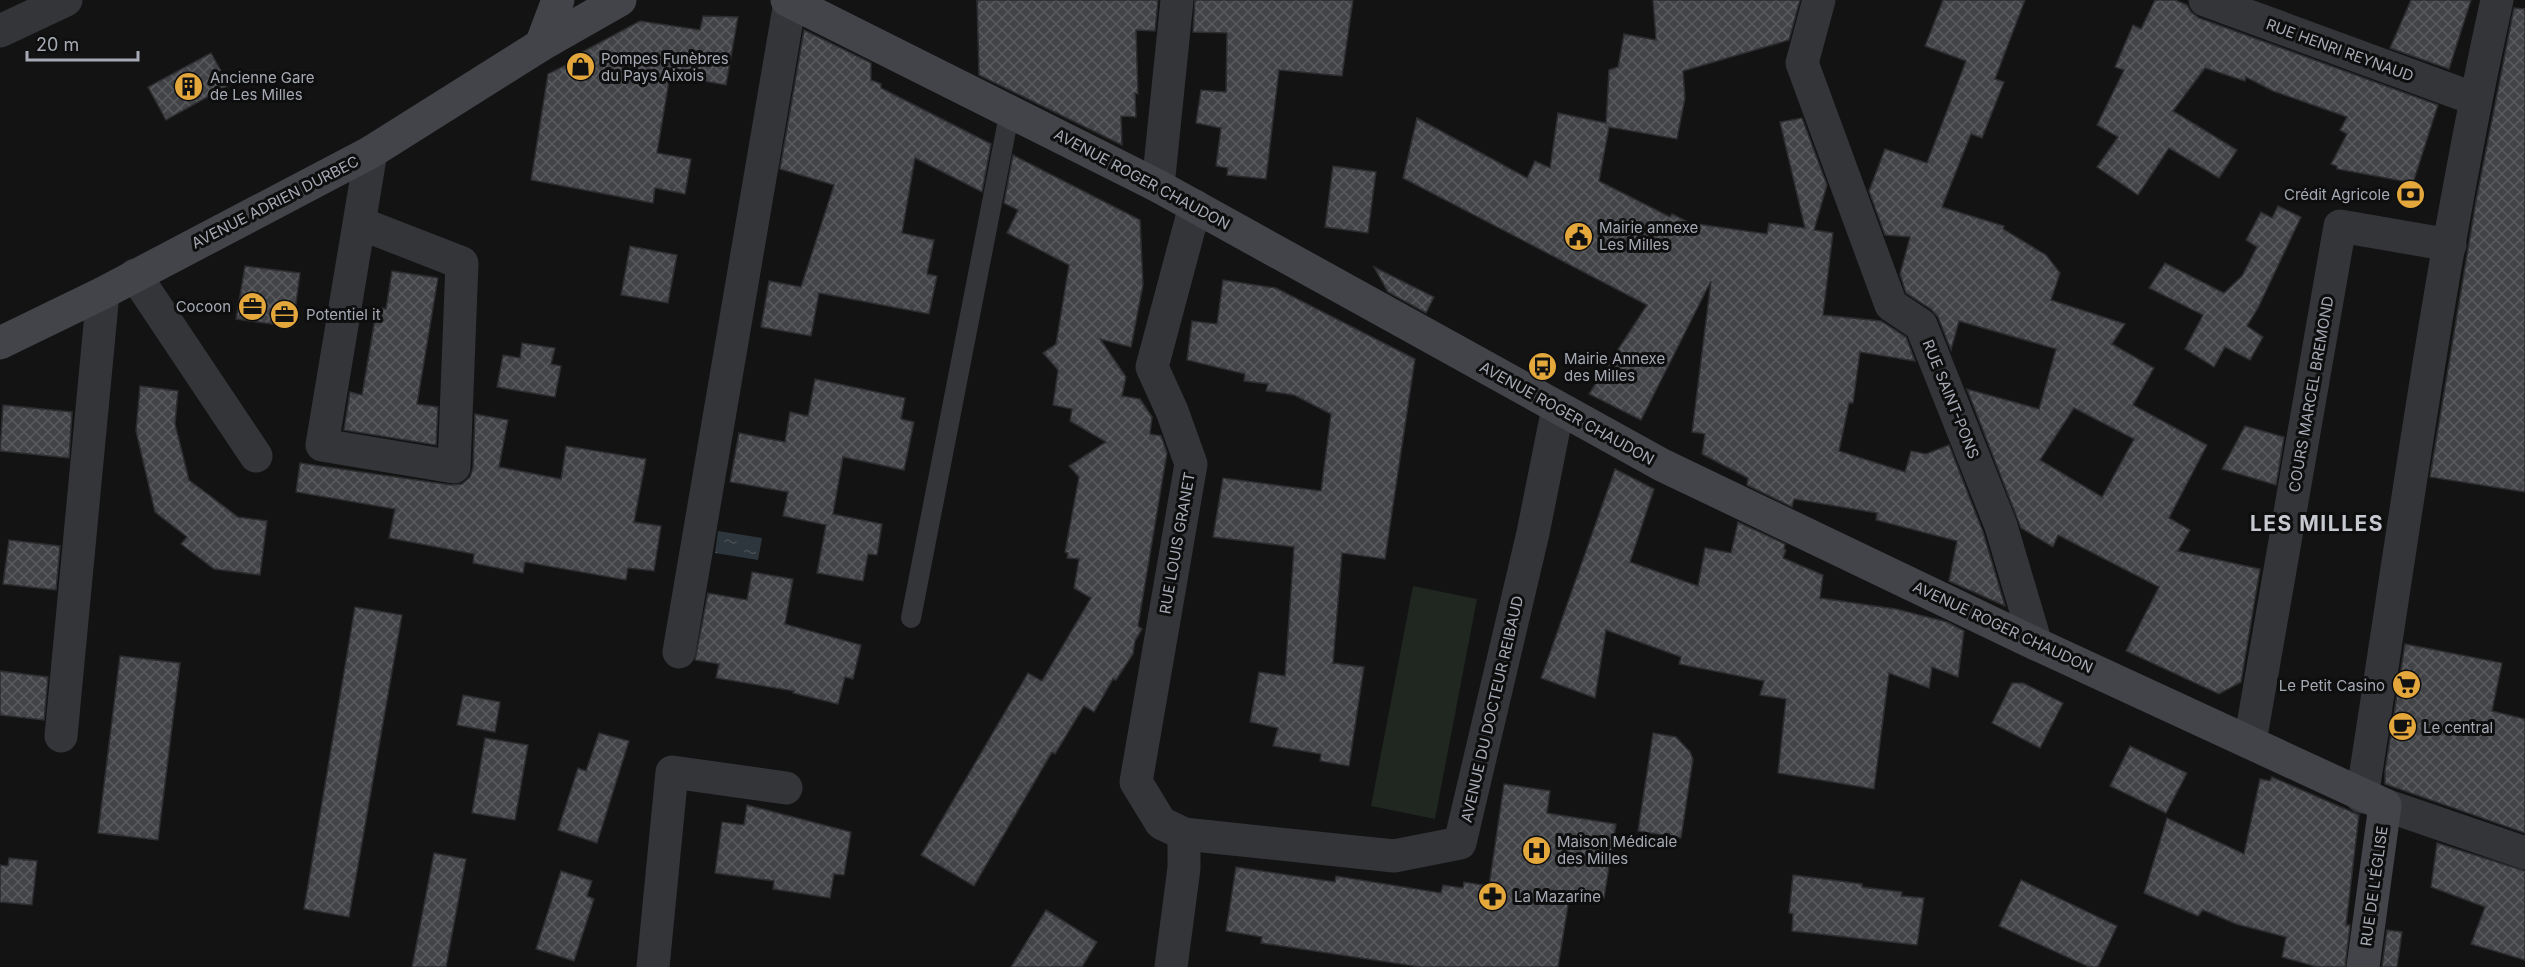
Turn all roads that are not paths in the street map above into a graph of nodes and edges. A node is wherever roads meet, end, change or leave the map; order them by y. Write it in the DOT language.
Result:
graph roads {
  1 [pos="66,0"];
  2 [pos="558,0"];
  3 [pos="620,0"];
  4 [pos="1177,0"];
  5 [pos="1819,0"];
  6 [pos="2205,0"];
  7 [pos="2497,0"];
  8 [pos="789,1"];
  9 [pos="0,31"];
  10 [pos="541,45"];
  11 [pos="2475,99"];
  12 [pos="1010,110"];
  13 [pos="371,152"];
  14 [pos="1158,186"];
  15 [pos="1195,206"];
  16 [pos="358,224"];
  17 [pos="2450,245"];
  18 [pos="135,275"];
  19 [pos="103,293"];
  20 [pos="0,343"];
  21 [pos="1558,408"];
  22 [pos="256,456"];
  23 [pos="910,618"];
  24 [pos="2036,644"];
  25 [pos="679,652"];
  26 [pos="61,736"];
  27 [pos="2250,742"];
  28 [pos="786,788"];
  29 [pos="2374,801"];
  30 [pos="1184,834"];
  31 [pos="2525,853"];
  32 [pos="653,967"];
  33 [pos="1171,967"];
  34 [pos="2363,967"];
  1 -- 9 [label="street"];
  2 -- 10 [label="street"];
  3 -- 10 [label="street, AVENUE ADRIEN DURBEC"];
  4 -- 14 [label="street"];
  5 -- 24 [label="street, RUE SAINT-PONS"];
  6 -- 11 [label="street, RUE HENRI REYNAUD"];
  7 -- 11 [label="street"];
  8 -- 12 [label="street, AVENUE ROGER CHAUDON"];
  8 -- 25 [label="street"];
  10 -- 13 [label="street, AVENUE ADRIEN DURBEC"];
  11 -- 17 [label="street"];
  12 -- 14 [label="street, AVENUE ROGER CHAUDON"];
  12 -- 23 [label="lane"];
  13 -- 16 [label="street"];
  13 -- 18 [label="street, AVENUE ADRIEN DURBEC"];
  14 -- 15 [label="street, AVENUE ROGER CHAUDON"];
  15 -- 21 [label="street, AVENUE ROGER CHAUDON"];
  15 -- 30 [label="street, RUE LOUIS GRANET"];
  16 -- 16 [label="street"];
  17 -- 27 [label="street, COURS MARCEL BREMOND"];
  17 -- 29 [label="street"];
  18 -- 19 [label="street, AVENUE ADRIEN DURBEC"];
  18 -- 22 [label="street"];
  19 -- 20 [label="street, AVENUE ADRIEN DURBEC"];
  19 -- 26 [label="street"];
  21 -- 24 [label="street, AVENUE ROGER CHAUDON"];
  21 -- 30 [label="street, AVENUE DU DOCTEUR REIBAUD"];
  24 -- 27 [label="street, AVENUE ROGER CHAUDON"];
  27 -- 29 [label="street, AVENUE ROGER CHAUDON"];
  28 -- 32 [label="street"];
  29 -- 31 [label="street"];
  29 -- 34 [label="street, RUE DE L'ÉGLISE"];
  30 -- 33 [label="street"];
}
